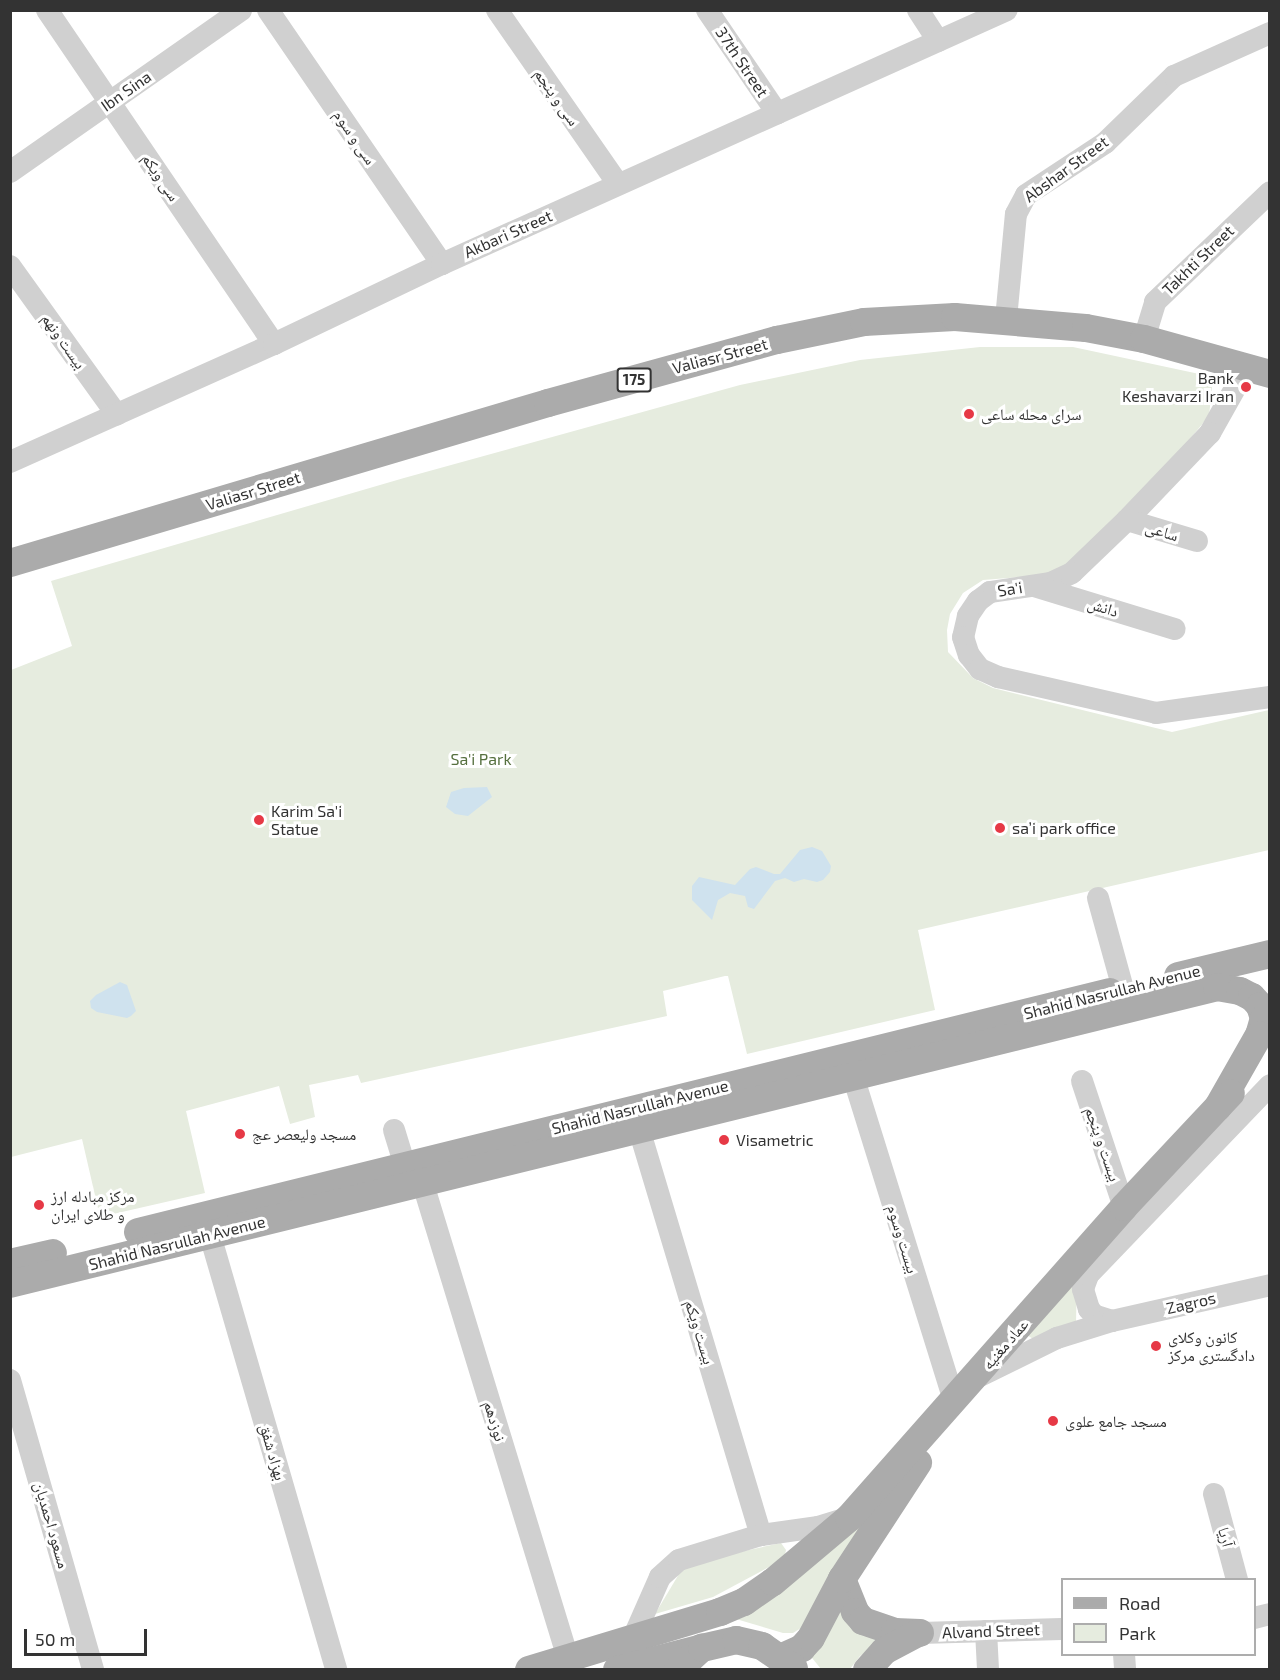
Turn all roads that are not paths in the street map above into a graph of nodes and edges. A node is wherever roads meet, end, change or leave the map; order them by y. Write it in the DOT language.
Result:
graph roads {
  1 [pos="47,10"];
  2 [pos="241,10"];
  3 [pos="268,10"];
  4 [pos="497,10"];
  5 [pos="707,10"];
  6 [pos="918,10"];
  7 [pos="1007,10"];
  8 [pos="1269,33"];
  9 [pos="938,41"];
  10 [pos="110,102"];
  11 [pos="777,113"];
  12 [pos="10,172"];
  13 [pos="618,184"];
  14 [pos="1269,192"];
  15 [pos="441,264"];
  16 [pos="10,266"];
  17 [pos="1006,320"];
  18 [pos="1144,339"];
  19 [pos="274,344"];
  20 [pos="1258,370"];
  21 [pos="117,415"];
  22 [pos="10,462"];
  23 [pos="1127,520"];
  24 [pos="1197,541"];
  25 [pos="10,563"];
  26 [pos="1032,586"];
  27 [pos="1175,629"];
  28 [pos="1269,697"];
  29 [pos="1098,898"];
  30 [pos="1269,954"];
  31 [pos="1123,989"];
  32 [pos="1062,1014"];
  33 [pos="1269,1052"];
  34 [pos="849,1066"];
  35 [pos="1082,1081"];
  36 [pos="1269,1085"];
  37 [pos="1218,1107"];
  38 [pos="639,1129"];
  39 [pos="394,1131"];
  40 [pos="414,1175"];
  41 [pos="1124,1207"];
  42 [pos="207,1225"];
  43 [pos="1100,1248"];
  44 [pos="10,1263"];
  45 [pos="10,1284"];
  46 [pos="1269,1285"];
  47 [pos="1112,1321"];
  48 [pos="974,1379"];
  49 [pos="10,1380"];
  50 [pos="954,1401"];
  51 [pos="931,1428"];
  52 [pos="1214,1494"];
  53 [pos="849,1518"];
  54 [pos="761,1535"];
  55 [pos="1236,1578"];
  56 [pos="842,1580"];
  57 [pos="1061,1629"];
  58 [pos="986,1631"];
  59 [pos="920,1632"];
  60 [pos="634,1636"];
  61 [pos="702,1648"];
  62 [pos="568,1658"];
  63 [pos="788,1664"];
  64 [pos="93,1670"];
  65 [pos="336,1670"];
  66 [pos="529,1670"];
  67 [pos="617,1670"];
  68 [pos="678,1670"];
  69 [pos="867,1670"];
  70 [pos="988,1670"];
  1 -- 10 [label="street, سی ویکم"];
  2 -- 10 [label="street, Ibn Sina"];
  3 -- 15 [label="street, سی و سوم"];
  4 -- 13 [label="street, سی و پنجم"];
  5 -- 11 [label="street, 37th Street"];
  6 -- 9 [label="street"];
  7 -- 9 [label="street, Akbari Street"];
  8 -- 17 [label="street, Abshar Street"];
  9 -- 11 [label="street, Akbari Street"];
  10 -- 12 [label="street, Ibn Sina"];
  10 -- 19 [label="street, سی ویکم"];
  11 -- 13 [label="street, Akbari Street"];
  13 -- 15 [label="street, Akbari Street"];
  14 -- 18 [label="street, Takhti Street"];
  15 -- 19 [label="street, Akbari Street"];
  16 -- 21 [label="street, بیست ونهم"];
  17 -- 18 [label="main road, Valiasr Street / 175"];
  17 -- 25 [label="main road, Valiasr Street / 175"];
  18 -- 20 [label="main road, Valiasr Street / 175"];
  19 -- 21 [label="street, Akbari Street"];
  20 -- 23 [label="street, Sa'i"];
  21 -- 22 [label="street, Akbari Street"];
  23 -- 24 [label="street, ساعی"];
  23 -- 26 [label="street, Sa'i"];
  26 -- 27 [label="street, دانش"];
  26 -- 28 [label="street, Sa'i"];
  29 -- 31 [label="street"];
  30 -- 31 [label="main road, Shahid Nasrullah Avenue"];
  31 -- 32 [label="main road, Shahid Nasrullah Avenue"];
  32 -- 34 [label="main road, Shahid Nasrullah Avenue"];
  32 -- 37 [label="main road, Shahid Nasrullah Avenue"];
  33 -- 37 [label="main road, عماد مغنیه"];
  34 -- 38 [label="main road, Shahid Nasrullah Avenue"];
  34 -- 40 [label="main road, Shahid Nasrullah Avenue"];
  34 -- 50 [label="street, بیست وسوم"];
  35 -- 41 [label="street, بیست و پنجم"];
  36 -- 43 [label="street, عماد مغنیه"];
  37 -- 41 [label="main road, عماد مغنیه"];
  38 -- 40 [label="main road, Shahid Nasrullah Avenue"];
  38 -- 54 [label="street, بیست ویکم"];
  39 -- 40 [label="street, نوزدهم"];
  40 -- 42 [label="main road, Shahid Nasrullah Avenue"];
  40 -- 62 [label="street, نوزدهم"];
  41 -- 43 [label="main road, عماد مغنیه"];
  42 -- 44 [label="main road, Shahid Nasrullah Avenue"];
  42 -- 45 [label="main road, Shahid Nasrullah Avenue"];
  42 -- 65 [label="street, بهزاد شفق"];
  43 -- 47 [label="street, عماد مغنیه"];
  43 -- 48 [label="main road, عماد مغنیه"];
  46 -- 47 [label="street, Zagros"];
  47 -- 48 [label="street, Zagros"];
  48 -- 50 [label="main road, عماد مغنیه"];
  49 -- 64 [label="street, مسعود احمدیان"];
  50 -- 51 [label="main road, عماد مغنیه"];
  51 -- 53 [label="main road"];
  51 -- 56 [label="main road, عماد مغنیه"];
  52 -- 55 [label="street, آریا"];
  53 -- 54 [label="street"];
  53 -- 60 [label="main road"];
  54 -- 60 [label="street"];
  56 -- 59 [label="main road"];
  56 -- 63 [label="main road, عماد مغنیه"];
  57 -- 58 [label="street, Alvand Street"];
  58 -- 59 [label="street, Alvand Street"];
  58 -- 70 [label="street"];
  59 -- 69 [label="main road"];
  60 -- 62 [label="main road"];
  61 -- 63 [label="main road"];
  61 -- 67 [label="main road"];
  61 -- 68 [label="main road"];
  62 -- 66 [label="main road"];
}
